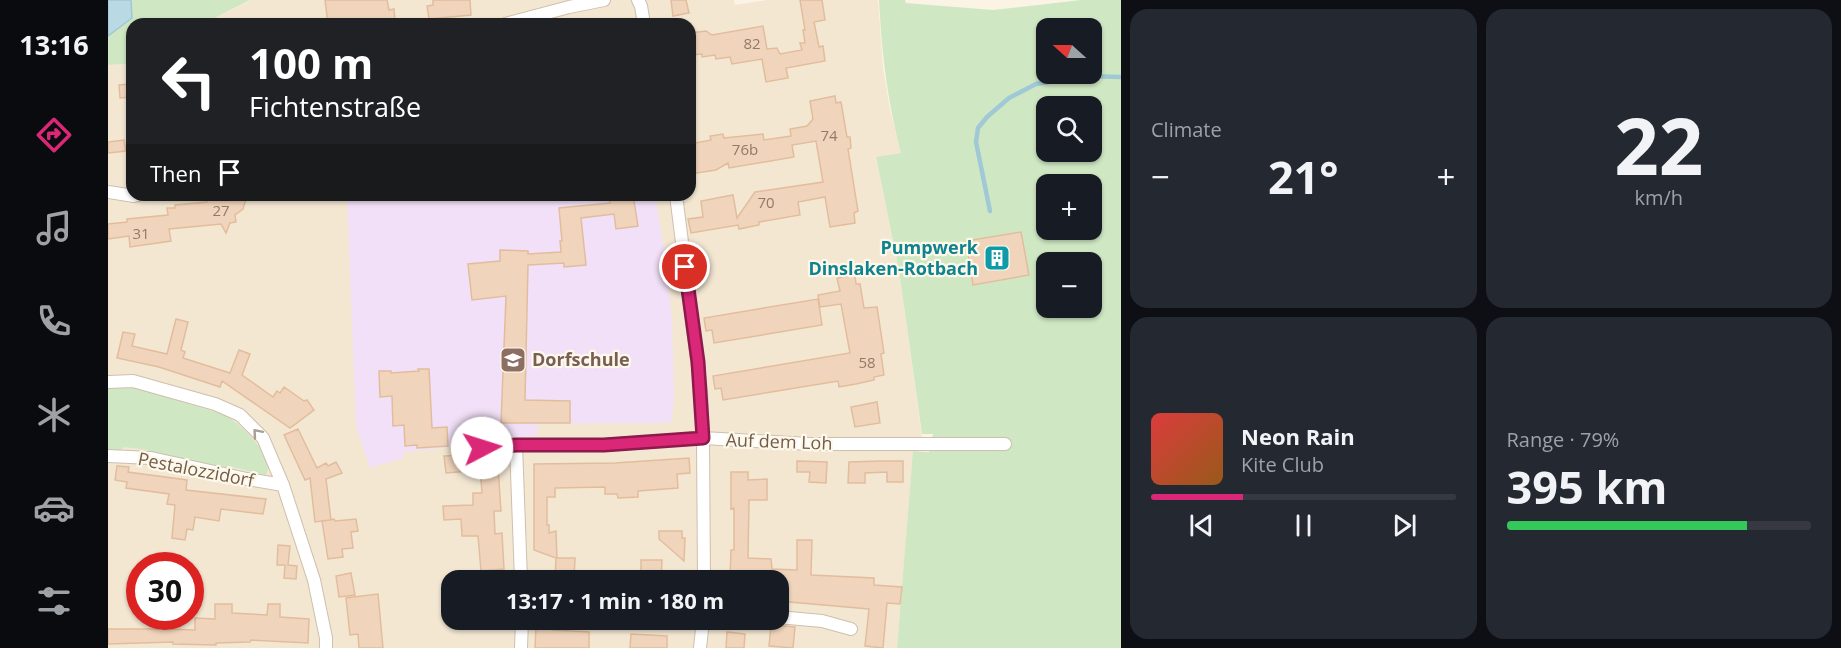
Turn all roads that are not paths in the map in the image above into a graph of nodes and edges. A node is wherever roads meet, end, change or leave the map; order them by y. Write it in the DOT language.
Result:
graph roads {
  1 [pos="604,0"];
  2 [pos="640,3"];
  3 [pos="527,18"];
  4 [pos="643,18"];
  5 [pos="108,192"];
  6 [pos="126,195"];
  7 [pos="677,201"];
  8 [pos="108,382"];
  9 [pos="703,438"];
  10 [pos="1005,444"];
  11 [pos="516,445"];
  12 [pos="482,448"];
  13 [pos="108,456"];
  14 [pos="283,485"];
  15 [pos="521,570"];
  16 [pos="704,570"];
  17 [pos="789,618"];
  18 [pos="851,629"];
  19 [pos="522,630"];
  20 [pos="703,630"];
  21 [pos="326,648"];
  22 [pos="521,648"];
  23 [pos="700,648"];
  1 -- 3 [label="street"];
  2 -- 4 [label="street"];
  5 -- 6 [label="street"];
  7 -- 9 [label="street"];
  14 -- 8 [label="street, Pestalozzidorf, one-way"];
  9 -- 10 [label="street, Auf dem Loh"];
  9 -- 11 [label="street, Auf dem Loh"];
  9 -- 16 [label="street"];
  11 -- 12 [label="street, Auf dem Loh"];
  11 -- 15 [label="street"];
  13 -- 14 [label="street, Pestalozzidorf"];
  14 -- 21 [label="street, Pestalozzidorf"];
  17 -- 18 [label="street"];
  19 -- 22 [label="street"];
  20 -- 23 [label="street"];
}
